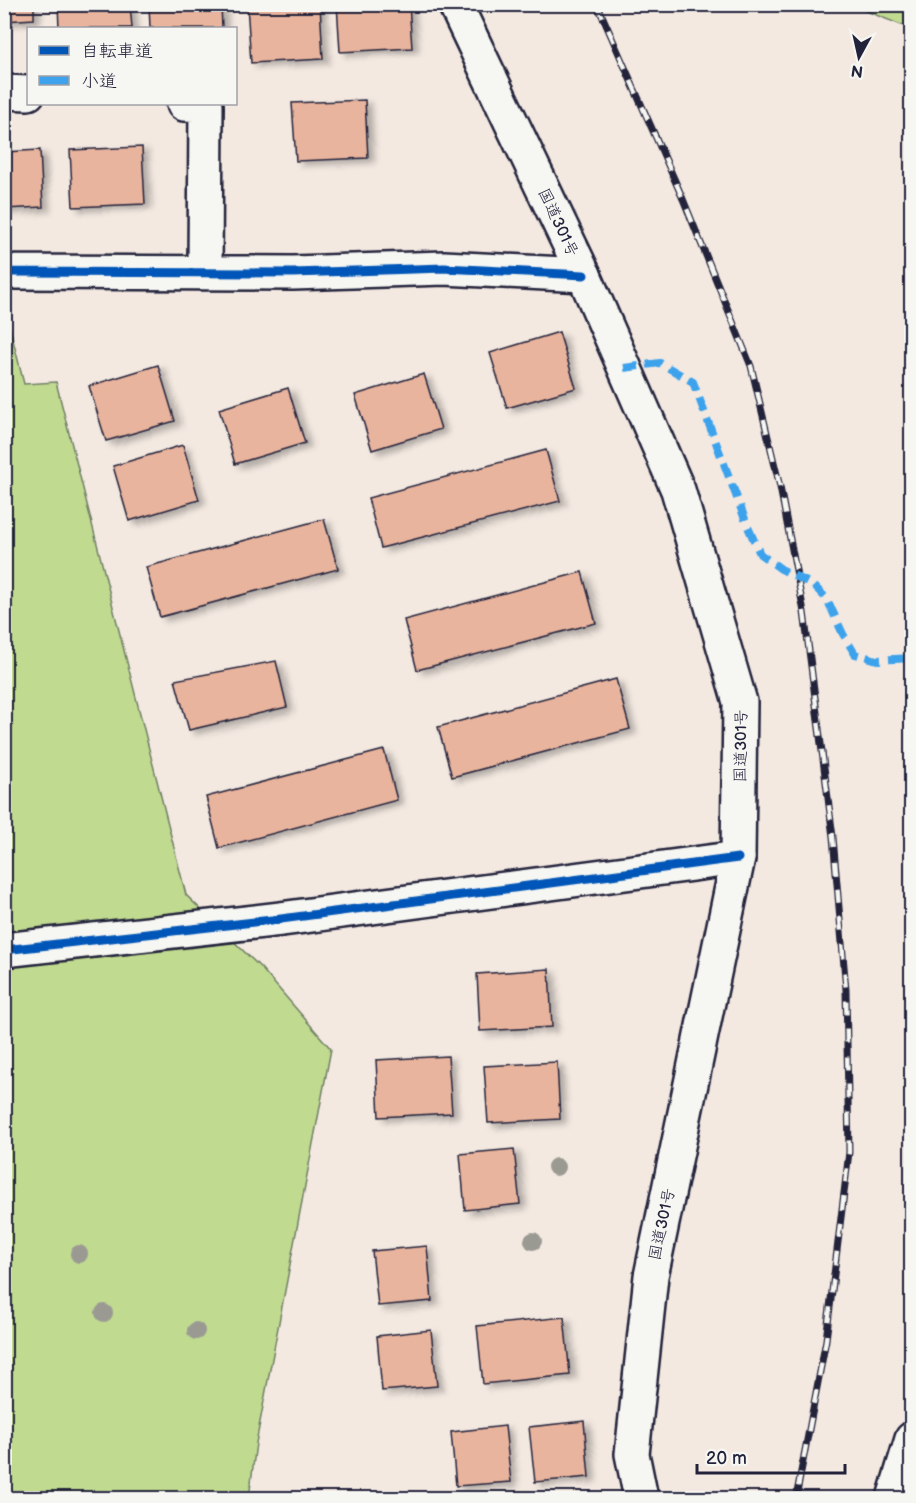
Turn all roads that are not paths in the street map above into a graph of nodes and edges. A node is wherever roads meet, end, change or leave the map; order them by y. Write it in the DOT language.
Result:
graph roads {
  1 [pos="455,4"];
  2 [pos="4,92"];
  3 [pos="27,93"];
  4 [pos="207,105"];
  5 [pos="4,269"];
  6 [pos="205,273"];
  7 [pos="584,275"];
  8 [pos="738,858"];
  9 [pos="4,950"];
  10 [pos="912,1438"];
  11 [pos="641,1498"];
  12 [pos="894,1498"];
  1 -- 7 [label="main road, 国道301号"];
  2 -- 3 [label="main road"];
  4 -- 6 [label="main road"];
  5 -- 6 [label="main road"];
  6 -- 7 [label="main road"];
  7 -- 8 [label="main road, 国道301号"];
  8 -- 9 [label="main road"];
  8 -- 11 [label="main road, 国道301号"];
  10 -- 12 [label="main road"];
}
